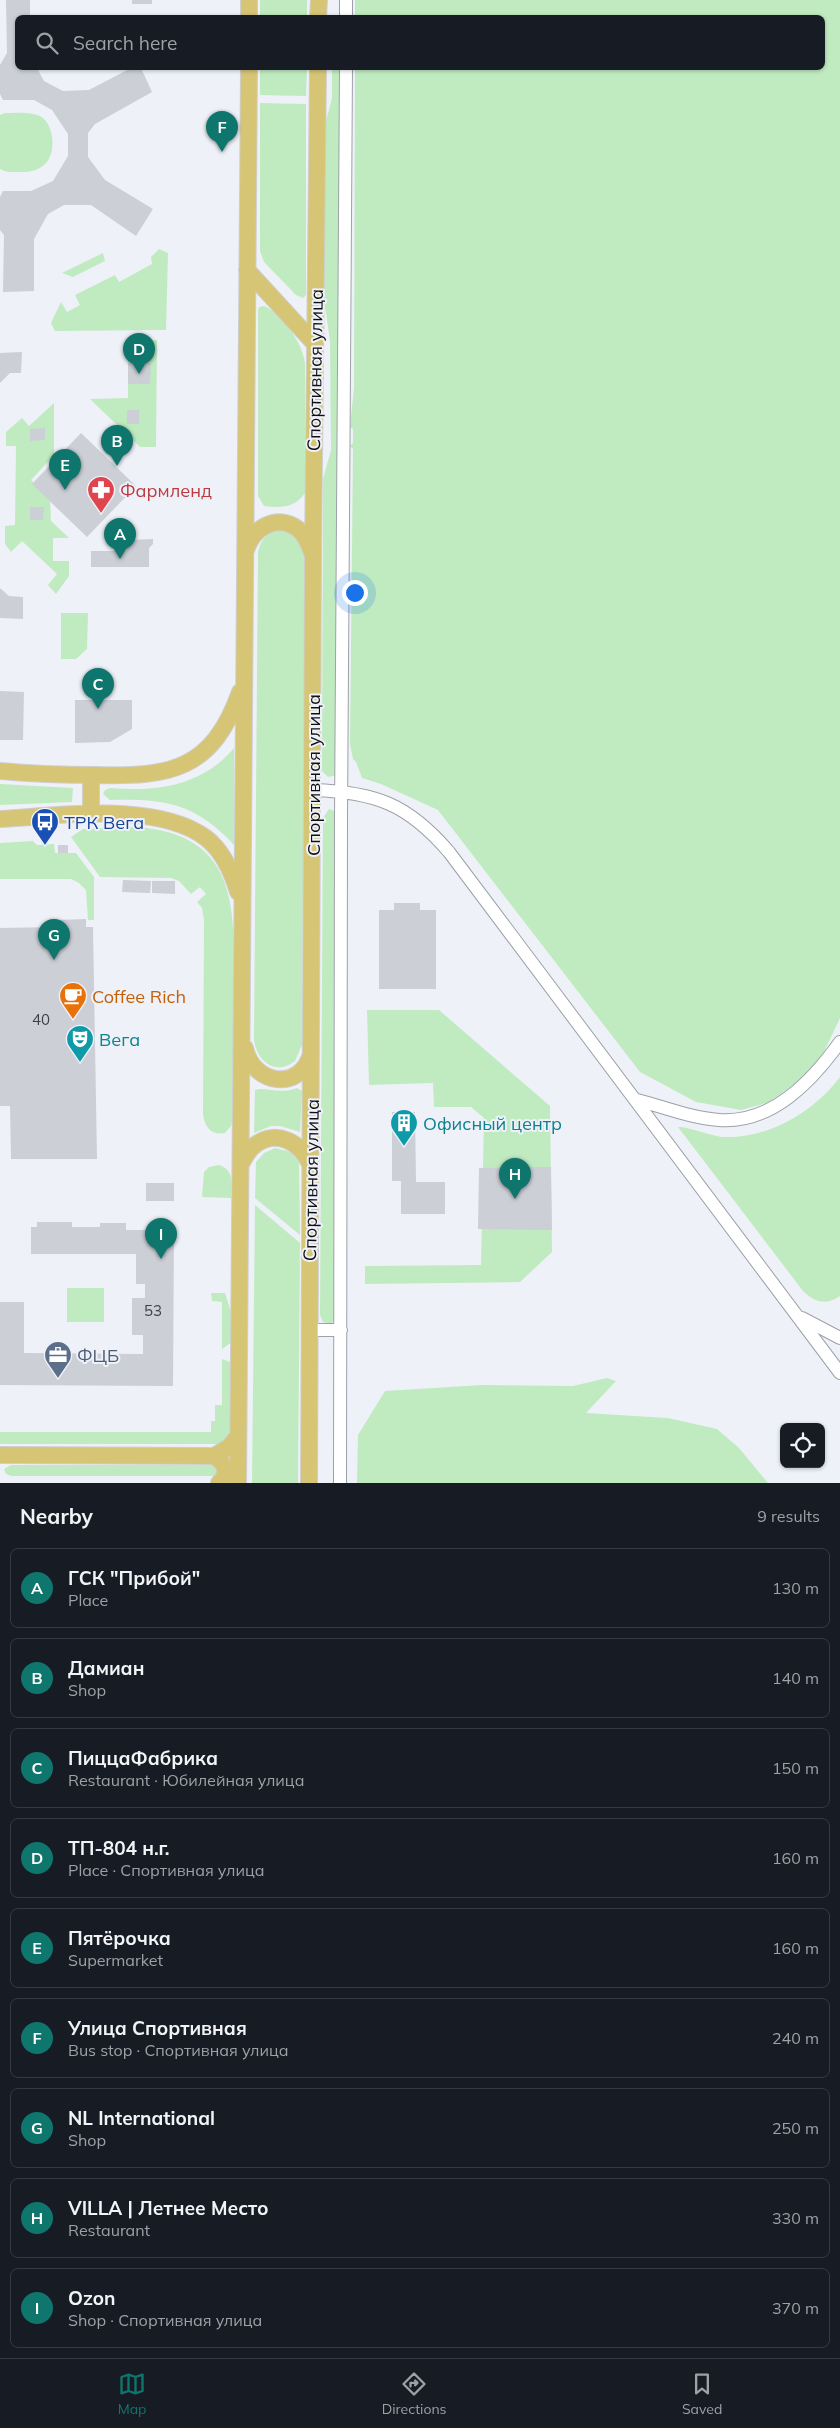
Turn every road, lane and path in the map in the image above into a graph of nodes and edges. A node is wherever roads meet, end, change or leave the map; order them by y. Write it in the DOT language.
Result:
graph roads {
  1 [pos="249,0"];
  2 [pos="318,0"];
  3 [pos="346,0"];
  4 [pos="249,15"];
  5 [pos="318,15"];
  6 [pos="346,15"];
  7 [pos="249,70"];
  8 [pos="318,70"];
  9 [pos="346,70"];
  10 [pos="247,270"];
  11 [pos="315,344"];
  12 [pos="245,552"];
  13 [pos="313,555"];
  14 [pos="245,678"];
  15 [pos="0,771"];
  16 [pos="91,775"];
  17 [pos="313,790"];
  18 [pos="342,791"];
  19 [pos="91,815"];
  20 [pos="0,818"];
  21 [pos="242,907"];
  22 [pos="242,1034"];
  23 [pos="840,1042"];
  24 [pos="312,1050"];
  25 [pos="637,1100"];
  26 [pos="241,1164"];
  27 [pos="310,1164"];
  28 [pos="800,1317"];
  29 [pos="310,1330"];
  30 [pos="342,1330"];
  31 [pos="840,1338"];
  32 [pos="840,1373"];
  33 [pos="238,1436"];
  34 [pos="0,1455"];
  35 [pos="214,1456"];
  36 [pos="219,1483"];
  37 [pos="238,1483"];
  38 [pos="309,1483"];
  39 [pos="340,1483"];
  1 -- 4 [label="main road"];
  2 -- 5 [label="main road"];
  3 -- 6 [label="street"];
  7 -- 10 [label="main road"];
  8 -- 11 [label="main road, Спортивная улица"];
  9 -- 18 [label="street"];
  10 -- 11 [label="main road"];
  10 -- 12 [label="main road"];
  11 -- 13 [label="main road, Спортивная улица"];
  12 -- 13 [label="main road"];
  12 -- 14 [label="main road"];
  13 -- 17 [label="main road, Спортивная улица"];
  14 -- 16 [label="main road"];
  14 -- 21 [label="main road"];
  15 -- 16 [label="main road"];
  16 -- 19 [label="main road"];
  17 -- 18 [label="street"];
  17 -- 24 [label="main road, Спортивная улица"];
  18 -- 25 [label="street"];
  18 -- 30 [label="street"];
  19 -- 20 [label="main road"];
  19 -- 21 [label="main road"];
  21 -- 22 [label="main road"];
  22 -- 24 [label="main road"];
  22 -- 26 [label="main road"];
  23 -- 25 [label="street"];
  24 -- 27 [label="main road, Спортивная улица"];
  25 -- 28 [label="street"];
  26 -- 27 [label="main road"];
  26 -- 33 [label="main road"];
  27 -- 29 [label="main road, Спортивная улица"];
  28 -- 31 [label="street"];
  28 -- 32 [label="street"];
  29 -- 30 [label="street"];
  29 -- 38 [label="main road, Спортивная улица"];
  30 -- 39 [label="street"];
  33 -- 35 [label="main road"];
  33 -- 37 [label="main road"];
  34 -- 35 [label="main road"];
  35 -- 36 [label="main road"];
}
